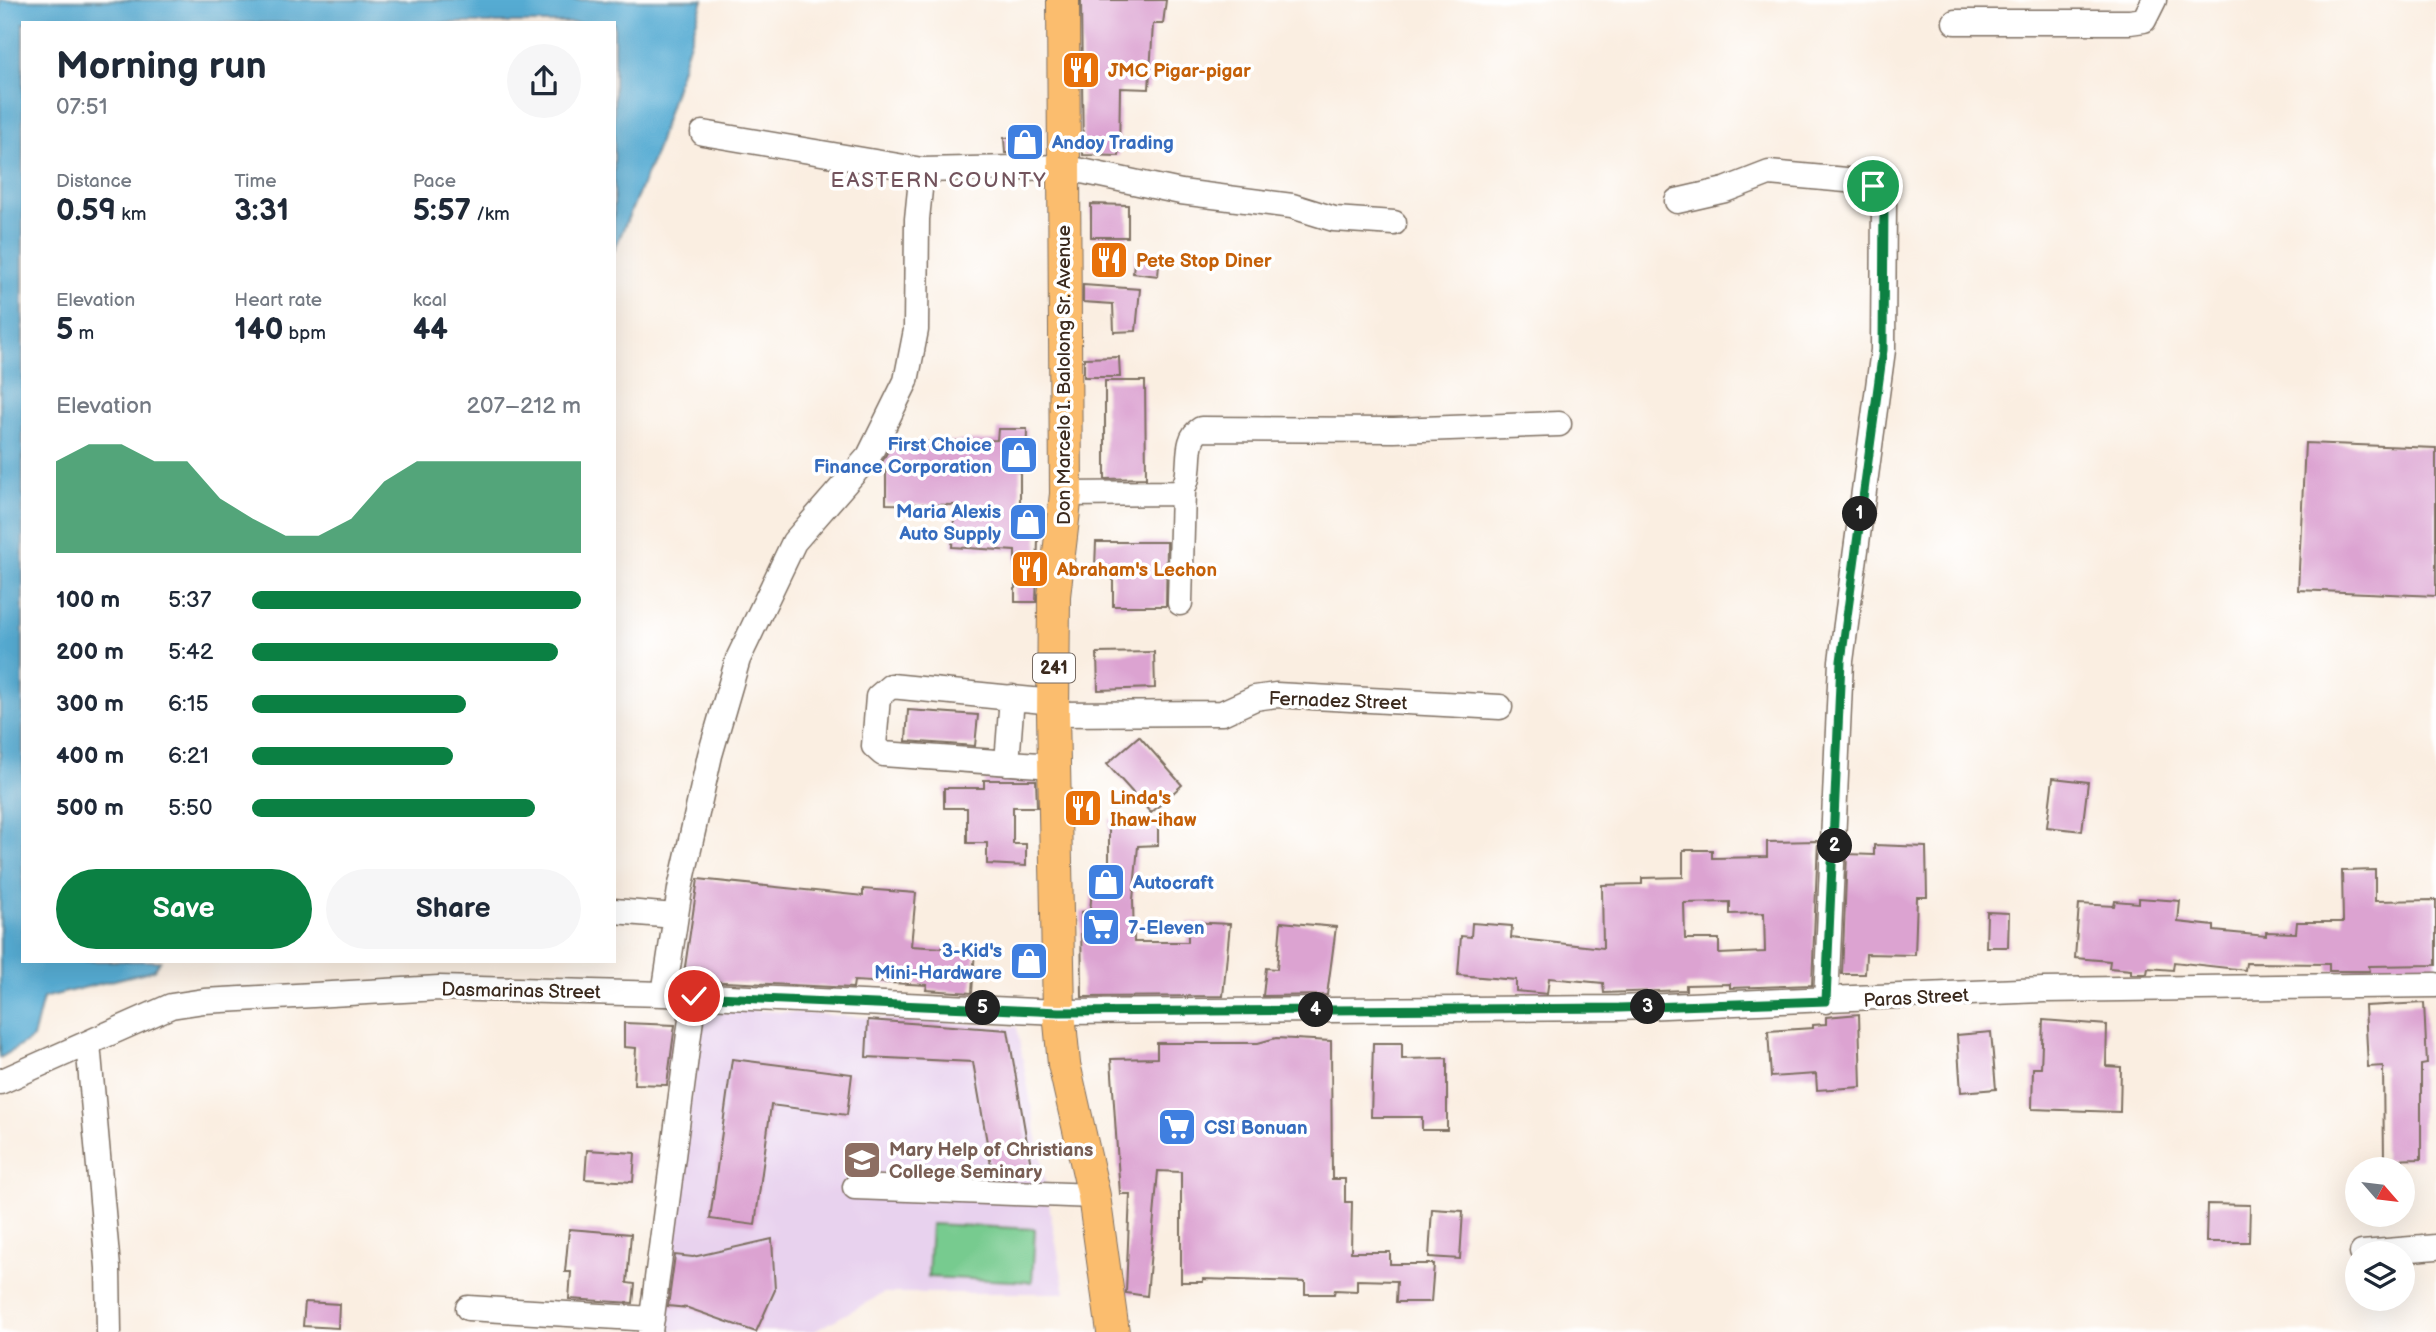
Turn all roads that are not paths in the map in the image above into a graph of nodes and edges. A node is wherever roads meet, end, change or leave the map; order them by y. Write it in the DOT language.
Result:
graph roads {
  1 [pos="1063,0"];
  2 [pos="2154,0"];
  3 [pos="1955,22"];
  4 [pos="703,132"];
  5 [pos="1063,167"];
  6 [pos="922,170"];
  7 [pos="1677,201"];
  8 [pos="1394,223"];
  9 [pos="1559,424"];
  10 [pos="1183,491"];
  11 [pos="1066,494"];
  12 [pos="1181,603"];
  13 [pos="1012,697"];
  14 [pos="1500,707"];
  15 [pos="1053,708"];
  16 [pos="1007,763"];
  17 [pos="1054,766"];
  18 [pos="616,911"];
  19 [pos="676,916"];
  20 [pos="2436,985"];
  21 [pos="664,994"];
  22 [pos="694,996"];
  23 [pos="1826,1001"];
  24 [pos="1059,1012"];
  25 [pos="88,1043"];
  26 [pos="0,1082"];
  27 [pos="855,1187"];
  28 [pos="1094,1196"];
  29 [pos="2436,1247"];
  30 [pos="2415,1249"];
  31 [pos="468,1308"];
  32 [pos="651,1326"];
  33 [pos="109,1332"];
  34 [pos="1113,1332"];
  1 -- 5 [label="main road, Don Marcelo I. Balolong Sr. Avenue / 241"];
  2 -- 3 [label="street"];
  4 -- 6 [label="street"];
  5 -- 6 [label="street"];
  5 -- 8 [label="street"];
  5 -- 11 [label="main road, Don Marcelo I. Balolong Sr. Avenue / 241"];
  6 -- 19 [label="street"];
  7 -- 23 [label="street"];
  9 -- 10 [label="street"];
  10 -- 11 [label="street"];
  10 -- 12 [label="street"];
  11 -- 15 [label="main road, Don Marcelo I. Balolong Sr. Avenue / 241"];
  13 -- 15 [label="street, Fernadez Street"];
  13 -- 16 [label="street"];
  13 -- 16 [label="street, Fernadez Street"];
  14 -- 15 [label="street, Fernadez Street"];
  15 -- 17 [label="main road, Don Marcelo I. Balolong Sr. Avenue / 241"];
  16 -- 17 [label="street"];
  17 -- 24 [label="main road, Don Marcelo I. Balolong Sr. Avenue / 241"];
  18 -- 19 [label="street"];
  19 -- 21 [label="street"];
  20 -- 23 [label="street, Paras Street"];
  21 -- 22 [label="street, Dasmarinas Street"];
  21 -- 25 [label="street, Dasmarinas Street"];
  22 -- 24 [label="street, Dasmarinas Street"];
  22 -- 32 [label="street"];
  23 -- 24 [label="street, Paras Street"];
  24 -- 28 [label="main road, Don Marcelo I. Balolong Sr. Avenue / 241"];
  25 -- 26 [label="street, Dasmarinas Street"];
  25 -- 33 [label="street"];
  27 -- 28 [label="street"];
  28 -- 34 [label="main road, Don Marcelo I. Balolong Sr. Avenue / 241"];
  29 -- 30 [label="street"];
  31 -- 32 [label="street"];
}
